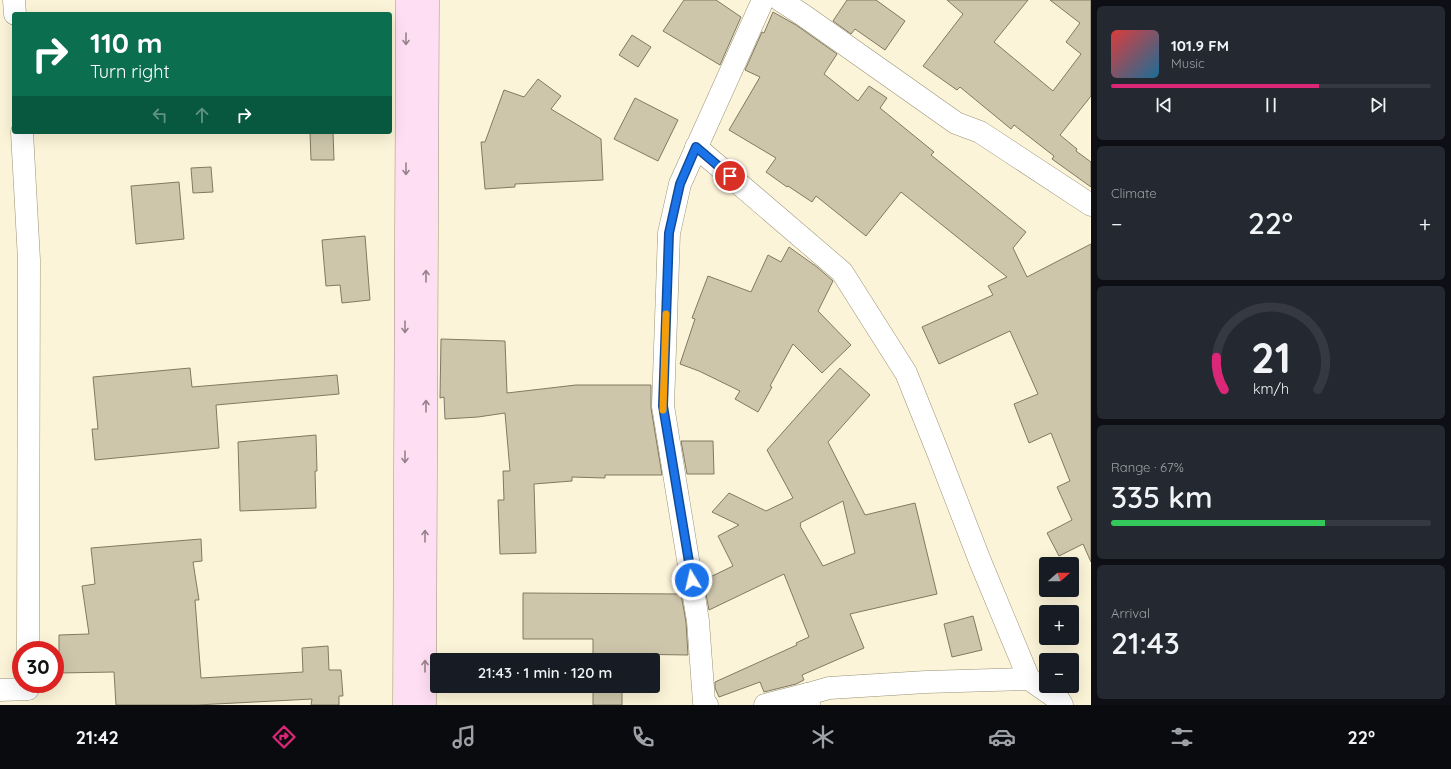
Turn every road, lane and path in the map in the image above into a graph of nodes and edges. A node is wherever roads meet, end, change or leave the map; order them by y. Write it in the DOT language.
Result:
graph roads {
  1 [pos="14,0"];
  2 [pos="407,0"];
  3 [pos="428,0"];
  4 [pos="763,0"];
  5 [pos="780,0"];
  6 [pos="15,12"];
  7 [pos="22,134"];
  8 [pos="696,147"];
  9 [pos="1091,205"];
  10 [pos="416,243"];
  11 [pos="28,641"];
  12 [pos="1029,679"];
  13 [pos="0,690"];
  14 [pos="12,691"];
  15 [pos="808,700"];
  16 [pos="404,705"];
  17 [pos="425,705"];
  18 [pos="707,705"];
  19 [pos="765,705"];
  20 [pos="1062,705"];
  1 -- 6 [label="street"];
  2 -- 10 [label="main road, one-way"];
  3 -- 10 [label="main road"];
  4 -- 8 [label="street"];
  5 -- 9 [label="street"];
  7 -- 11 [label="street"];
  8 -- 12 [label="street"];
  8 -- 18 [label="street"];
  10 -- 16 [label="main road, one-way"];
  17 -- 10 [label="main road, one-way"];
  12 -- 15 [label="street"];
  12 -- 20 [label="street"];
  13 -- 14 [label="street"];
  15 -- 19 [label="street"];
}
